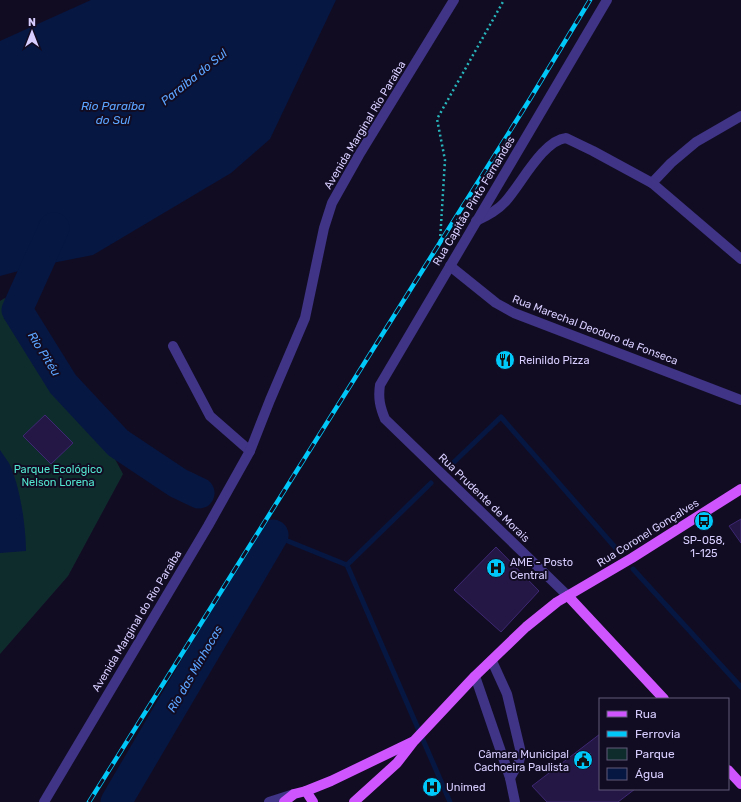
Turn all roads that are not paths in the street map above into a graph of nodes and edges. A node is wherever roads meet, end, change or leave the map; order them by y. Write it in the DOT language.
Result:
graph roads {
  1 [pos="454,0"];
  2 [pos="607,0"];
  3 [pos="741,116"];
  4 [pos="652,183"];
  5 [pos="476,221"];
  6 [pos="741,260"];
  7 [pos="450,266"];
  8 [pos="173,346"];
  9 [pos="741,400"];
  10 [pos="385,419"];
  11 [pos="250,451"];
  12 [pos="741,489"];
  13 [pos="568,596"];
  14 [pos="492,661"];
  15 [pos="475,676"];
  16 [pos="663,698"];
  17 [pos="414,741"];
  18 [pos="729,771"];
  19 [pos="510,778"];
  20 [pos="741,784"];
  21 [pos="306,791"];
  22 [pos="294,794"];
  23 [pos="44,802"];
  24 [pos="269,802"];
  25 [pos="284,802"];
  26 [pos="312,802"];
  27 [pos="354,802"];
  28 [pos="515,802"];
  1 -- 11 [label="street, Avenida Marginal Rio Paraíba"];
  2 -- 5 [label="street, Rua Capitão Pinto Fernandes"];
  3 -- 4 [label="street"];
  4 -- 5 [label="street"];
  4 -- 6 [label="street"];
  5 -- 7 [label="street, Rua Capitão Pinto Fernandes"];
  7 -- 9 [label="street, Rua Marechal Deodoro da Fonseca"];
  7 -- 10 [label="street, Rua Capitão Pinto Fernandes"];
  8 -- 11 [label="street"];
  10 -- 13 [label="street, Rua Prudente de Morais"];
  11 -- 23 [label="street, Avenida Marginal do Rio Paraíba"];
  12 -- 13 [label="main road, Rua Coronel Gonçalves"];
  13 -- 14 [label="main road, Rua Coronel Gonçalves"];
  13 -- 16 [label="main road, Rua Prudente de Morais"];
  14 -- 15 [label="main road, Rua Coronel Gonçalves"];
  14 -- 19 [label="street"];
  15 -- 17 [label="main road, Rua Coronel Gonçalves"];
  15 -- 19 [label="street"];
  17 -- 21 [label="main road"];
  17 -- 27 [label="main road"];
  18 -- 20 [label="main road"];
  19 -- 28 [label="street"];
  21 -- 22 [label="main road"];
  21 -- 26 [label="main road"];
  22 -- 24 [label="street"];
  22 -- 25 [label="main road"];
}
